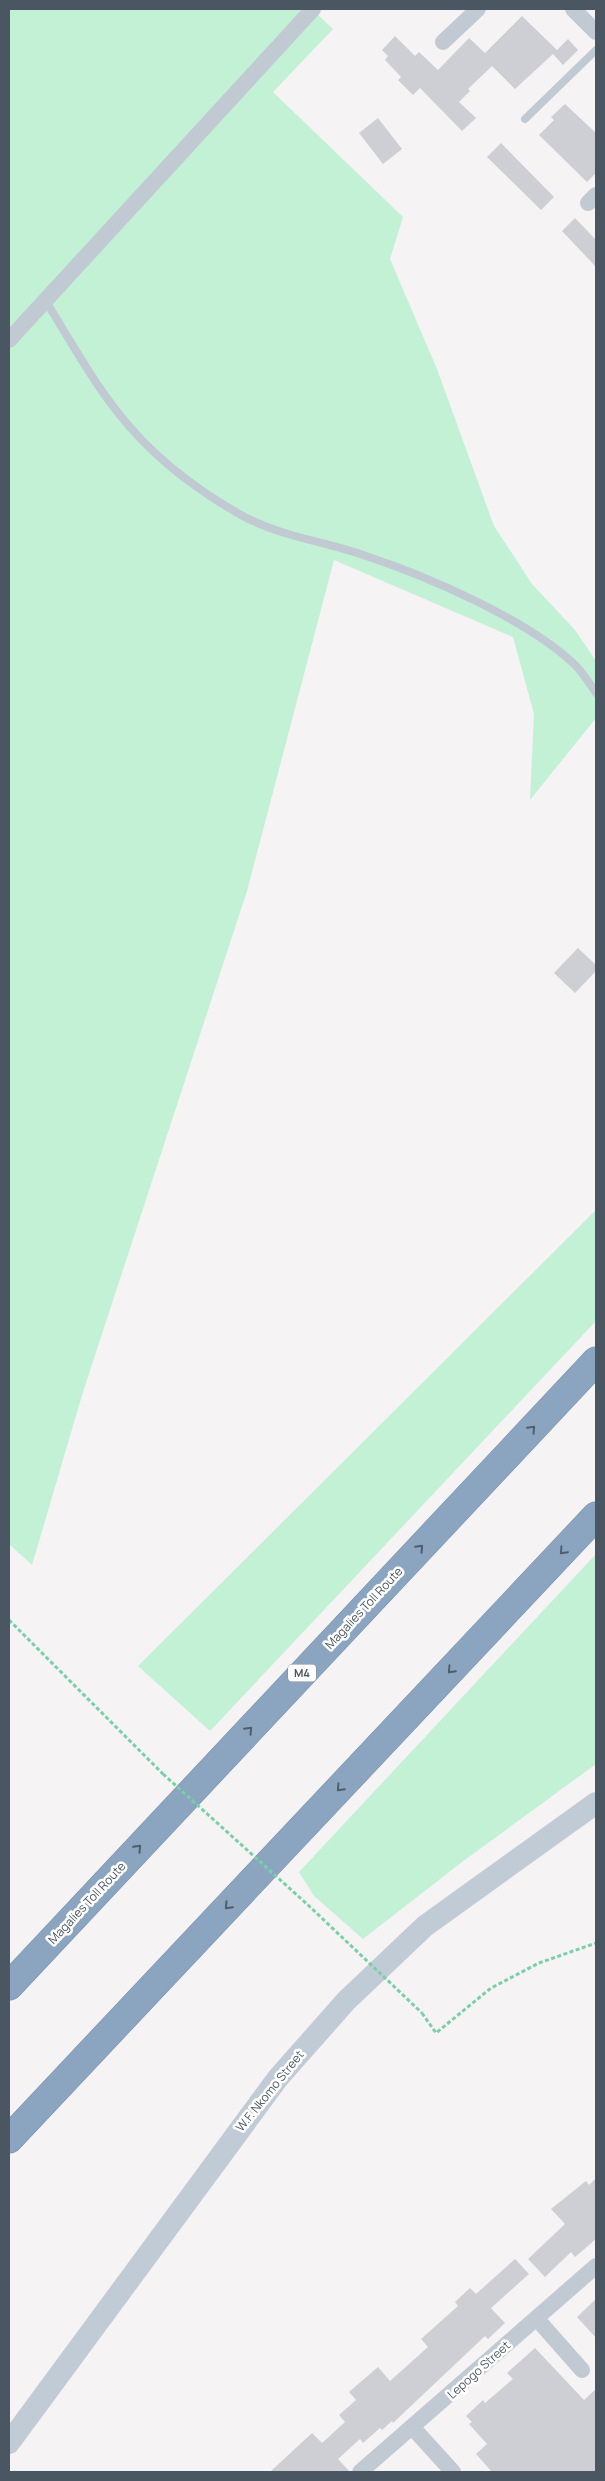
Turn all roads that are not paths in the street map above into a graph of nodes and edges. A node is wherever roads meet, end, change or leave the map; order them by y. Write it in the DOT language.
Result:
graph roads {
  1 [pos="313,9"];
  2 [pos="478,9"];
  3 [pos="573,9"];
  4 [pos="596,32"];
  5 [pos="442,42"];
  6 [pos="596,50"];
  7 [pos="525,119"];
  8 [pos="45,300"];
  9 [pos="9,340"];
  10 [pos="596,693"];
  11 [pos="596,1360"];
  12 [pos="596,1516"];
  13 [pos="596,1803"];
  14 [pos="9,1986"];
  15 [pos="9,2139"];
  16 [pos="596,2266"];
  17 [pos="537,2319"];
  18 [pos="582,2370"];
  19 [pos="413,2428"];
  20 [pos="9,2443"];
  21 [pos="360,2472"];
  22 [pos="453,2472"];
  1 -- 8 [label="street"];
  2 -- 5 [label="street"];
  3 -- 4 [label="street"];
  6 -- 7 [label="lane"];
  8 -- 9 [label="street"];
  8 -- 10 [label="lane"];
  14 -- 11 [label="highway, Magalies Toll Route / M4, one-way"];
  12 -- 15 [label="highway, one-way"];
  13 -- 20 [label="main road, W.F. Nkomo Street"];
  16 -- 17 [label="street, Lepogo Street"];
  17 -- 18 [label="street"];
  17 -- 19 [label="street, Lepogo Street"];
  19 -- 21 [label="street, Lepogo Street"];
  19 -- 22 [label="street"];
}
